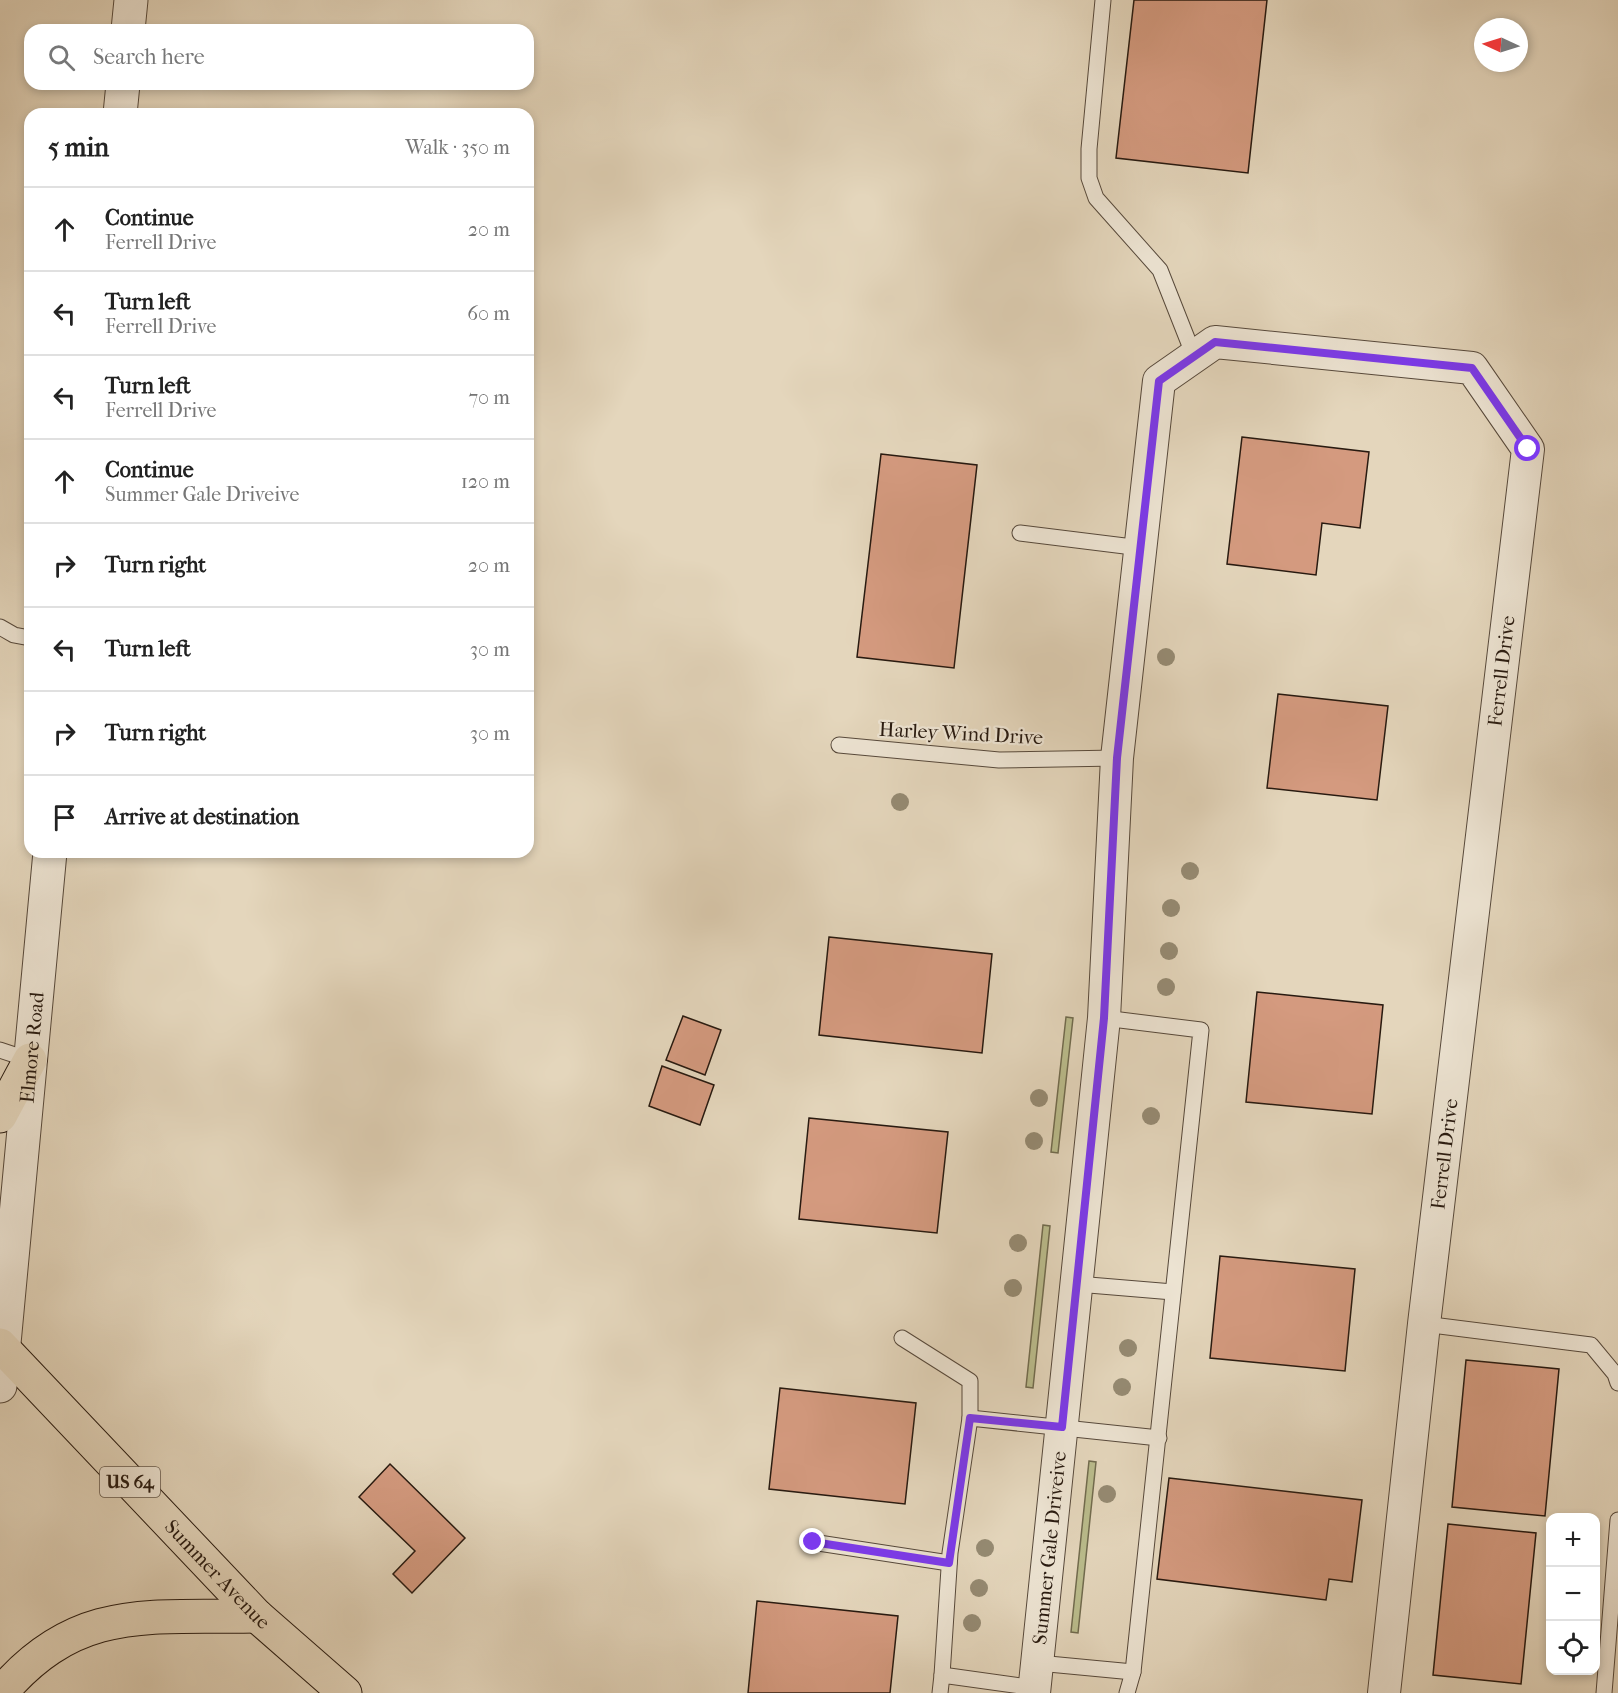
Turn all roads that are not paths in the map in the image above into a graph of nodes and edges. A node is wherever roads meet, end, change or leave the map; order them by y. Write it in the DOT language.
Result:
graph roads {
  1 [pos="131,0"];
  2 [pos="1103,0"];
  3 [pos="129,24"];
  4 [pos="122,90"];
  5 [pos="121,108"];
  6 [pos="1194,356"];
  7 [pos="1020,532"];
  8 [pos="1141,548"];
  9 [pos="0,627"];
  10 [pos="24,637"];
  11 [pos="839,745"];
  12 [pos="1117,758"];
  13 [pos="49,858"];
  14 [pos="1104,1018"];
  15 [pos="15,1055"];
  16 [pos="0,1116"];
  17 [pos="1077,1284"];
  18 [pos="1173,1292"];
  19 [pos="1424,1324"];
  20 [pos="902,1338"];
  21 [pos="2,1346"];
  22 [pos="1618,1383"];
  23 [pos="0,1386"];
  24 [pos="970,1418"];
  25 [pos="1062,1427"];
  26 [pos="1159,1438"];
  27 [pos="1618,1520"];
  28 [pos="813,1542"];
  29 [pos="949,1563"];
  30 [pos="257,1616"];
  31 [pos="1133,1672"];
  32 [pos="942,1675"];
  33 [pos="1036,1681"];
  34 [pos="1,1693"];
  35 [pos="345,1693"];
  36 [pos="940,1693"];
  37 [pos="1127,1693"];
  38 [pos="1384,1693"];
  39 [pos="1604,1693"];
  1 -- 3 [label="street"];
  2 -- 6 [label="lane"];
  4 -- 5 [label="street"];
  6 -- 8 [label="street, Ferrell Drive"];
  6 -- 19 [label="street, Ferrell Drive"];
  7 -- 8 [label="lane"];
  8 -- 12 [label="street, Ferrell Drive"];
  9 -- 10 [label="lane"];
  11 -- 12 [label="lane, Harley Wind Drive"];
  12 -- 14 [label="street, Summer Gale Driveive"];
  13 -- 15 [label="street, Elmore Road"];
  14 -- 17 [label="street, Summer Gale Driveive"];
  14 -- 18 [label="lane"];
  15 -- 16 [label="main road"];
  15 -- 21 [label="street, Elmore Road"];
  17 -- 18 [label="lane"];
  17 -- 25 [label="street, Summer Gale Driveive"];
  18 -- 26 [label="lane"];
  19 -- 22 [label="lane"];
  19 -- 38 [label="street, Ferrell Drive"];
  20 -- 24 [label="lane"];
  21 -- 23 [label="street, Elmore Road"];
  21 -- 30 [label="main road, Summer Avenue / US 64"];
  24 -- 25 [label="lane"];
  24 -- 29 [label="lane"];
  25 -- 26 [label="lane"];
  25 -- 33 [label="street, Summer Gale Driveive"];
  26 -- 31 [label="lane"];
  27 -- 39 [label="lane"];
  28 -- 29 [label="lane"];
  29 -- 32 [label="lane"];
  30 -- 34 [label="main road"];
  30 -- 35 [label="main road, Summer Avenue / US 64"];
  31 -- 33 [label="lane"];
  31 -- 37 [label="lane"];
  32 -- 33 [label="lane"];
  32 -- 36 [label="lane"];
}
